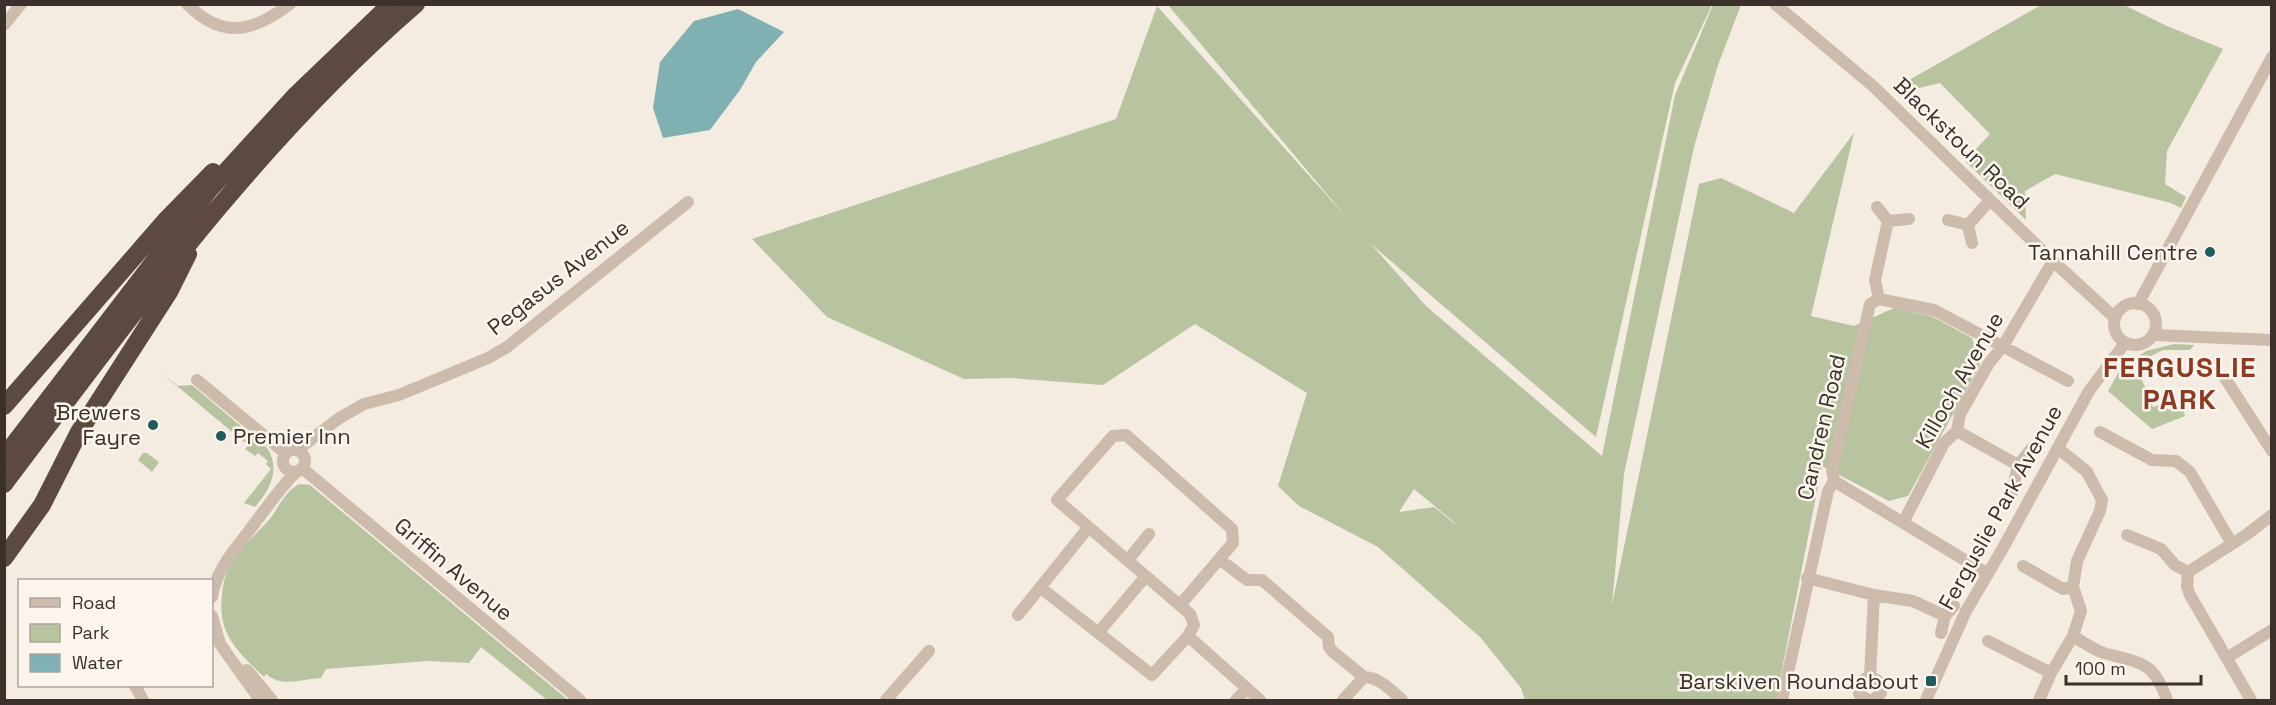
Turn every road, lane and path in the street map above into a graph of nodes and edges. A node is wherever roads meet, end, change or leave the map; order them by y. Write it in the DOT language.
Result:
graph roads {
  1 [pos="21,4"];
  2 [pos="187,4"];
  3 [pos="290,4"];
  4 [pos="391,4"];
  5 [pos="416,4"];
  6 [pos="1775,4"];
  7 [pos="4,25"];
  8 [pos="2271,57"];
  9 [pos="263,130"];
  10 [pos="1990,200"];
  11 [pos="688,202"];
  12 [pos="1877,207"];
  13 [pos="1909,219"];
  14 [pos="1948,220"];
  15 [pos="1888,221"];
  16 [pos="204,223"];
  17 [pos="1968,225"];
  18 [pos="1972,243"];
  19 [pos="2053,261"];
  20 [pos="1879,299"];
  21 [pos="2138,304"];
  22 [pos="2115,318"];
  23 [pos="2153,334"];
  24 [pos="2271,340"];
  25 [pos="2125,343"];
  26 [pos="2003,346"];
  27 [pos="2225,378"];
  28 [pos="197,380"];
  29 [pos="2068,381"];
  30 [pos="4,406"];
  31 [pos="1957,431"];
  32 [pos="2100,432"];
  33 [pos="319,435"];
  34 [pos="2032,448"];
  35 [pos="2058,448"];
  36 [pos="2271,451"];
  37 [pos="287,455"];
  38 [pos="4,457"];
  39 [pos="2018,465"];
  40 [pos="301,467"];
  41 [pos="1834,482"];
  42 [pos="4,484"];
  43 [pos="277,491"];
  44 [pos="2012,493"];
  45 [pos="2271,515"];
  46 [pos="1904,521"];
  47 [pos="1088,528"];
  48 [pos="1149,534"];
  49 [pos="2127,535"];
  50 [pos="2231,542"];
  51 [pos="4,558"];
  52 [pos="1219,559"];
  53 [pos="1128,560"];
  54 [pos="2023,566"];
  55 [pos="2188,572"];
  56 [pos="1988,574"];
  57 [pos="1146,576"];
  58 [pos="1807,578"];
  59 [pos="2073,587"];
  60 [pos="1041,588"];
  61 [pos="213,594"];
  62 [pos="1874,595"];
  63 [pos="1180,605"];
  64 [pos="1954,606"];
  65 [pos="1018,615"];
  66 [pos="1944,616"];
  67 [pos="213,626"];
  68 [pos="2271,630"];
  69 [pos="1098,633"];
  70 [pos="1941,633"];
  71 [pos="1188,636"];
  72 [pos="2073,636"];
  73 [pos="1988,640"];
  74 [pos="929,651"];
  75 [pos="225,652"];
  76 [pos="2228,657"];
  77 [pos="2051,673"];
  78 [pos="1364,677"];
  79 [pos="1870,677"];
  80 [pos="1247,689"];
  81 [pos="1779,692"];
  82 [pos="260,700"];
  83 [pos="272,700"];
  84 [pos="580,700"];
  85 [pos="886,700"];
  86 [pos="1236,700"];
  87 [pos="1260,700"];
  88 [pos="1343,700"];
  89 [pos="1402,700"];
  90 [pos="1870,700"];
  91 [pos="1926,700"];
  92 [pos="2039,700"];
  93 [pos="2167,700"];
  94 [pos="2251,700"];
  1 -- 7 [label="street"];
  2 -- 3 [label="street"];
  4 -- 9 [label="highway"];
  5 -- 16 [label="highway"];
  6 -- 10 [label="street, Blackstoun Road"];
  8 -- 21 [label="street"];
  9 -- 30 [label="highway"];
  9 -- 38 [label="highway"];
  10 -- 17 [label="street"];
  10 -- 19 [label="street, Blackstoun Road"];
  11 -- 33 [label="street, Pegasus Avenue"];
  12 -- 15 [label="street"];
  13 -- 15 [label="street"];
  14 -- 17 [label="street"];
  15 -- 20 [label="street"];
  16 -- 42 [label="highway"];
  16 -- 51 [label="highway"];
  17 -- 18 [label="street"];
  19 -- 22 [label="street, Blackstoun Road"];
  19 -- 26 [label="street, Killoch Avenue"];
  20 -- 26 [label="street"];
  20 -- 41 [label="street, Candren Road"];
  21 -- 22 [label="street"];
  21 -- 23 [label="street"];
  22 -- 25 [label="street"];
  23 -- 24 [label="street"];
  23 -- 25 [label="street"];
  25 -- 35 [label="street, Ferguslie Park Avenue"];
  26 -- 29 [label="street"];
  26 -- 31 [label="street, Killoch Avenue"];
  27 -- 36 [label="street"];
  28 -- 37 [label="street"];
  31 -- 39 [label="street"];
  31 -- 46 [label="street, Killoch Avenue"];
  32 -- 50 [label="street"];
  33 -- 37 [label="street"];
  33 -- 40 [label="street"];
  34 -- 39 [label="street"];
  35 -- 56 [label="street, Ferguslie Park Avenue"];
  35 -- 59 [label="street"];
  37 -- 40 [label="street"];
  37 -- 40 [label="street"];
  37 -- 43 [label="street"];
  39 -- 44 [label="street"];
  40 -- 43 [label="street"];
  40 -- 84 [label="street, Griffin Avenue"];
  41 -- 46 [label="street"];
  41 -- 58 [label="street, Candren Road"];
  43 -- 61 [label="street"];
  45 -- 50 [label="street"];
  46 -- 56 [label="street"];
  47 -- 52 [label="street"];
  47 -- 53 [label="street"];
  47 -- 60 [label="street"];
  48 -- 53 [label="street"];
  49 -- 55 [label="street"];
  50 -- 55 [label="street"];
  52 -- 63 [label="street"];
  52 -- 78 [label="street"];
  53 -- 57 [label="street"];
  54 -- 59 [label="street"];
  55 -- 76 [label="street"];
  56 -- 91 [label="street, Ferguslie Park Avenue"];
  57 -- 63 [label="street"];
  57 -- 69 [label="street"];
  58 -- 62 [label="street"];
  58 -- 81 [label="street, Candren Road"];
  59 -- 72 [label="street"];
  60 -- 65 [label="street"];
  60 -- 69 [label="street"];
  62 -- 66 [label="street"];
  62 -- 79 [label="street"];
  63 -- 71 [label="street"];
  64 -- 66 [label="street"];
  66 -- 70 [label="street"];
  67 -- 75 [label="street"];
  68 -- 76 [label="street"];
  69 -- 71 [label="street"];
  71 -- 80 [label="street"];
  72 -- 77 [label="street"];
  72 -- 93 [label="street"];
  73 -- 77 [label="street"];
  74 -- 85 [label="street"];
  75 -- 82 [label="street"];
  75 -- 83 [label="street"];
  76 -- 94 [label="street"];
  77 -- 92 [label="street"];
  78 -- 88 [label="street"];
  78 -- 89 [label="street"];
  79 -- 90 [label="street"];
  79 -- 90 [label="street"];
  80 -- 86 [label="street"];
  80 -- 87 [label="street"];
}
